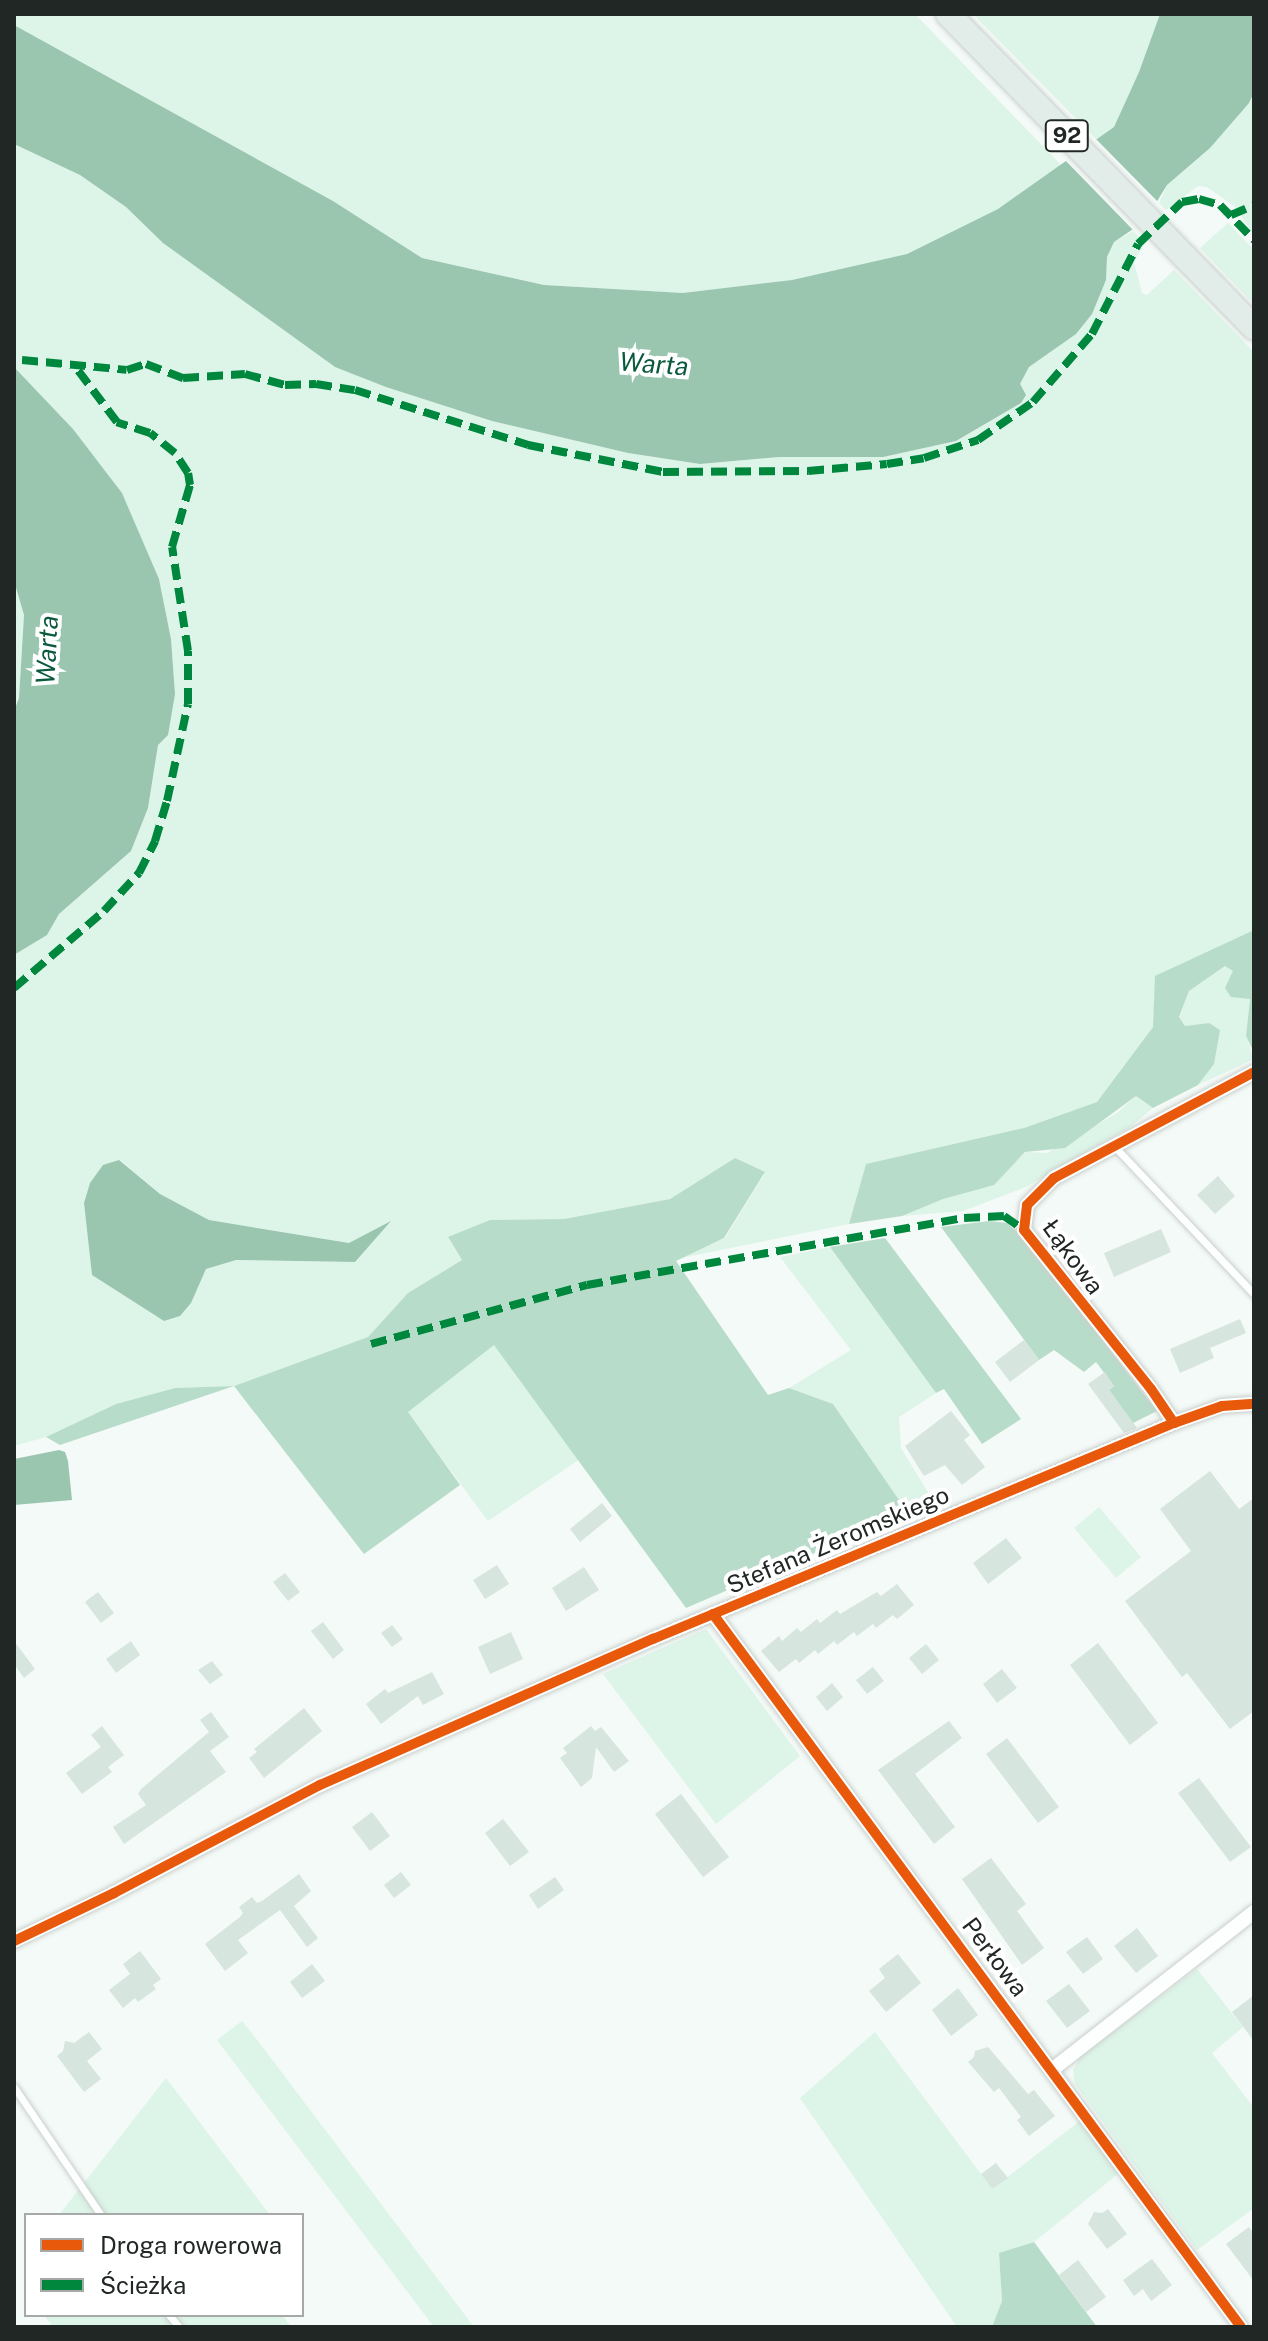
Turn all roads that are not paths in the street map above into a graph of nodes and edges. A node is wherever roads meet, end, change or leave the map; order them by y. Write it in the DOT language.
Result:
graph roads {
  1 [pos="948,14"];
  2 [pos="1254,328"];
  3 [pos="1254,1072"];
  4 [pos="1113,1145"];
  5 [pos="1254,1294"];
  6 [pos="1254,1404"];
  7 [pos="1174,1423"];
  8 [pos="713,1614"];
  9 [pos="1254,1912"];
  10 [pos="14,1941"];
  11 [pos="1053,2069"];
  12 [pos="14,2087"];
  13 [pos="100,2213"];
  14 [pos="1241,2327"];
  1 -- 2 [label="main road, 92"];
  3 -- 4 [label="street, Łąkowa"];
  4 -- 5 [label="lane"];
  4 -- 7 [label="street, Łąkowa"];
  6 -- 7 [label="street, Stefana Żeromskiego"];
  7 -- 8 [label="street, Stefana Żeromskiego"];
  8 -- 10 [label="street, Stefana Żeromskiego"];
  8 -- 11 [label="street, Perłowa"];
  9 -- 11 [label="street"];
  11 -- 14 [label="street, Perłowa"];
  12 -- 13 [label="lane"];
}
